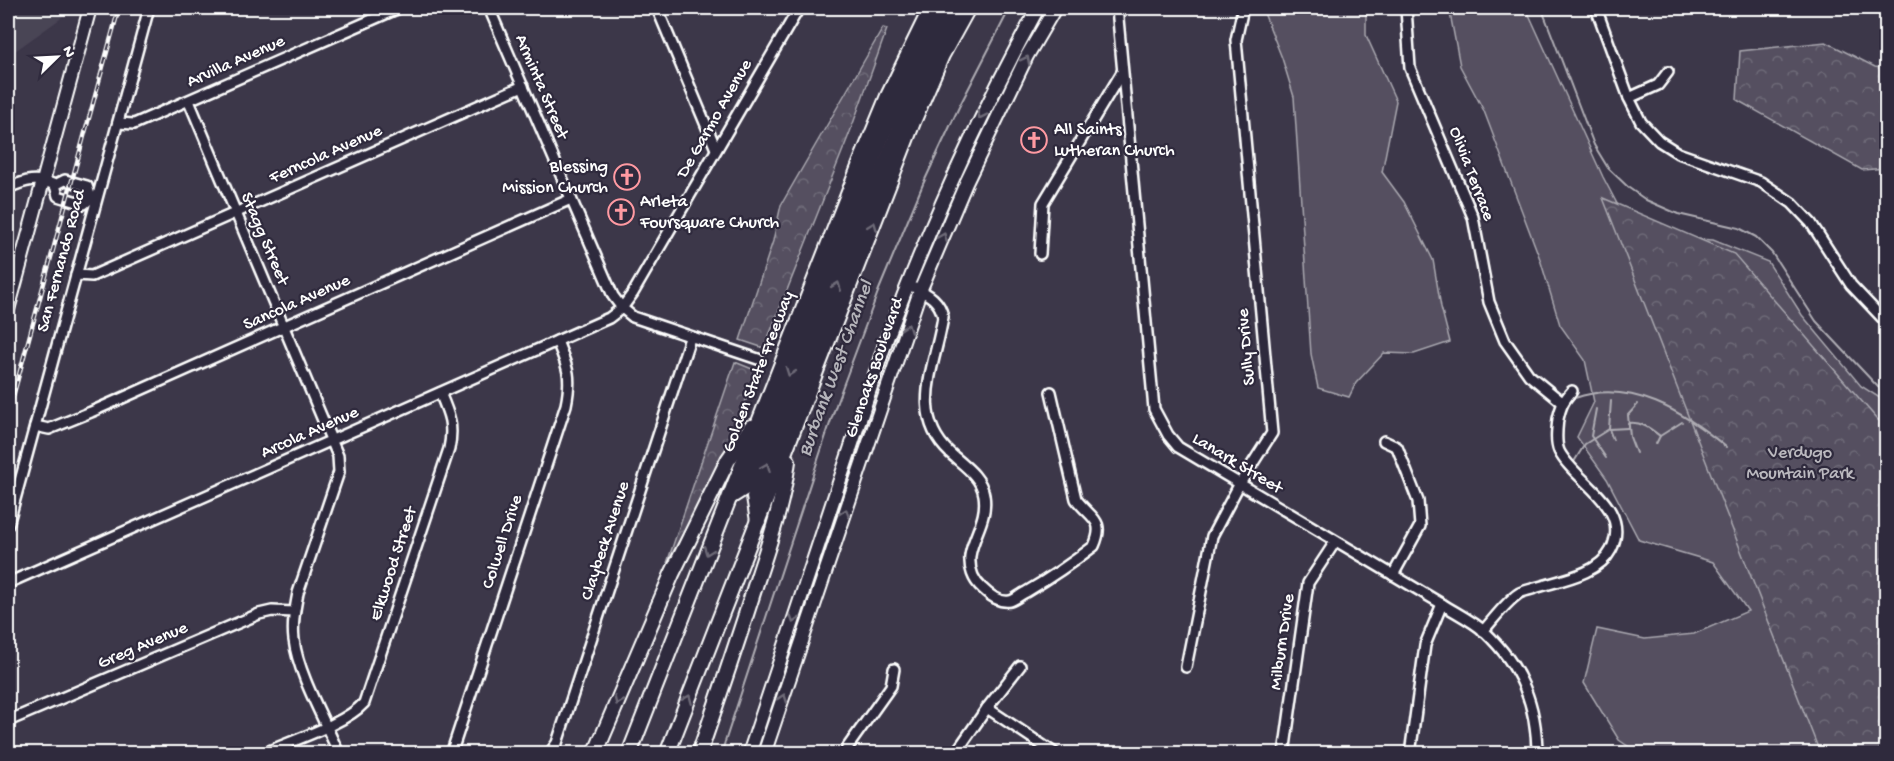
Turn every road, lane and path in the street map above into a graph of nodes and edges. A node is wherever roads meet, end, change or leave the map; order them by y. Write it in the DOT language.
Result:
graph roads {
  1 [pos="90,8"];
  2 [pos="149,8"];
  3 [pos="399,8"];
  4 [pos="489,8"];
  5 [pos="657,8"];
  6 [pos="799,8"];
  7 [pos="931,8"];
  8 [pos="942,8"];
  9 [pos="954,8"];
  10 [pos="968,8"];
  11 [pos="1038,8"];
  12 [pos="1055,8"];
  13 [pos="1117,8"];
  14 [pos="1243,8"];
  15 [pos="1406,8"];
  16 [pos="1596,8"];
  17 [pos="1122,72"];
  18 [pos="1668,72"];
  19 [pos="523,87"];
  20 [pos="1629,98"];
  21 [pos="189,101"];
  22 [pos="118,123"];
  23 [pos="716,149"];
  24 [pos="43,180"];
  25 [pos="55,185"];
  26 [pos="8,188"];
  27 [pos="94,199"];
  28 [pos="571,199"];
  29 [pos="235,214"];
  30 [pos="1040,254"];
  31 [pos="76,275"];
  32 [pos="907,285"];
  33 [pos="920,291"];
  34 [pos="622,308"];
  35 [pos="8,310"];
  36 [pos="1887,322"];
  37 [pos="284,327"];
  38 [pos="690,338"];
  39 [pos="557,341"];
  40 [pos="758,358"];
  41 [pos="1051,392"];
  42 [pos="1572,392"];
  43 [pos="440,393"];
  44 [pos="1562,402"];
  45 [pos="763,410"];
  46 [pos="35,426"];
  47 [pos="791,438"];
  48 [pos="332,441"];
  49 [pos="1384,441"];
  50 [pos="1239,485"];
  51 [pos="730,497"];
  52 [pos="758,523"];
  53 [pos="8,525"];
  54 [pos="1335,542"];
  55 [pos="1393,574"];
  56 [pos="8,583"];
  57 [pos="803,591"];
  58 [pos="817,596"];
  59 [pos="1442,604"];
  60 [pos="294,612"];
  61 [pos="1483,631"];
  62 [pos="1020,666"];
  63 [pos="1186,667"];
  64 [pos="894,669"];
  65 [pos="987,708"];
  66 [pos="8,721"];
  67 [pos="327,726"];
  68 [pos="262,753"];
  69 [pos="339,753"];
  70 [pos="451,753"];
  71 [pos="549,753"];
  72 [pos="595,753"];
  73 [pos="629,753"];
  74 [pos="667,753"];
  75 [pos="699,753"];
  76 [pos="749,753"];
  77 [pos="764,753"];
  78 [pos="846,753"];
  79 [pos="955,753"];
  80 [pos="1056,753"];
  81 [pos="1284,753"];
  82 [pos="1410,753"];
  83 [pos="1537,753"];
  1 -- 24 [label="main road"];
  2 -- 22 [label="street, San Fernando Road"];
  3 -- 21 [label="street, Arvilla Avenue"];
  4 -- 19 [label="street, Arminta Street"];
  5 -- 23 [label="street"];
  6 -- 23 [label="street, De Garmo Avenue"];
  7 -- 45 [label="highway, Golden State Freeway"];
  8 -- 51 [label="highway, one-way"];
  52 -- 9 [label="highway, one-way"];
  47 -- 10 [label="highway, one-way"];
  11 -- 32 [label="main road, Glenoaks Boulevard, one-way"];
  33 -- 12 [label="main road, Glenoaks Boulevard, one-way"];
  13 -- 17 [label="street, Lanark Street"];
  14 -- 50 [label="street, Sully Drive"];
  15 -- 44 [label="street, Olivia Terrace"];
  16 -- 20 [label="street"];
  17 -- 30 [label="street"];
  17 -- 50 [label="street, Lanark Street"];
  18 -- 20 [label="street"];
  19 -- 28 [label="street, Arminta Street"];
  19 -- 29 [label="street, Ferncola Avenue"];
  20 -- 36 [label="street"];
  21 -- 22 [label="street, Arvilla Avenue"];
  21 -- 29 [label="street, Stagg Street"];
  22 -- 27 [label="street, San Fernando Road"];
  23 -- 34 [label="street, De Garmo Avenue"];
  24 -- 25 [label="street"];
  24 -- 26 [label="street"];
  24 -- 35 [label="main road"];
  25 -- 27 [label="street"];
  25 -- 27 [label="street"];
  27 -- 31 [label="street, San Fernando Road"];
  28 -- 34 [label="street, Arminta Street"];
  28 -- 37 [label="street, Sancola Avenue"];
  29 -- 31 [label="street, Ferncola Avenue"];
  29 -- 37 [label="street, Stagg Street"];
  31 -- 46 [label="street, San Fernando Road"];
  32 -- 33 [label="street"];
  32 -- 57 [label="main road, Glenoaks Boulevard"];
  33 -- 41 [label="street"];
  58 -- 33 [label="main road, Glenoaks Boulevard, one-way"];
  34 -- 38 [label="street"];
  34 -- 39 [label="street, Arcola Avenue"];
  37 -- 46 [label="street, Sancola Avenue"];
  37 -- 48 [label="street, Stagg Street"];
  38 -- 40 [label="street"];
  38 -- 71 [label="street, Claybeck Avenue"];
  39 -- 43 [label="street, Arcola Avenue"];
  39 -- 70 [label="street, Colwell Drive"];
  42 -- 44 [label="street"];
  43 -- 48 [label="street, Arcola Avenue"];
  43 -- 67 [label="street, Elkwood Street"];
  44 -- 61 [label="street"];
  45 -- 51 [label="highway, Golden State Freeway"];
  45 -- 72 [label="highway, one-way"];
  46 -- 53 [label="street, San Fernando Road"];
  47 -- 52 [label="highway"];
  47 -- 75 [label="highway"];
  48 -- 56 [label="street, Arcola Avenue"];
  48 -- 60 [label="street, Stagg Street"];
  49 -- 55 [label="street"];
  50 -- 54 [label="street, Lanark Street"];
  50 -- 63 [label="street, Sully Drive"];
  51 -- 73 [label="highway, Golden State Freeway, one-way"];
  74 -- 52 [label="highway, one-way"];
  54 -- 55 [label="street, Lanark Street"];
  54 -- 81 [label="street, Milburn Drive"];
  55 -- 59 [label="street, Lanark Street"];
  57 -- 58 [label="main road"];
  57 -- 76 [label="main road, Glenoaks Boulevard, one-way"];
  77 -- 58 [label="main road, Glenoaks Boulevard, one-way"];
  59 -- 61 [label="street, Lanark Street"];
  59 -- 82 [label="street"];
  60 -- 66 [label="street, Greg Avenue"];
  60 -- 67 [label="street, Stagg Street"];
  61 -- 83 [label="street, Lanark Street"];
  62 -- 65 [label="street"];
  64 -- 78 [label="street"];
  65 -- 79 [label="street"];
  65 -- 80 [label="street"];
  67 -- 68 [label="street, Elkwood Street"];
  67 -- 69 [label="street, Stagg Street"];
}
